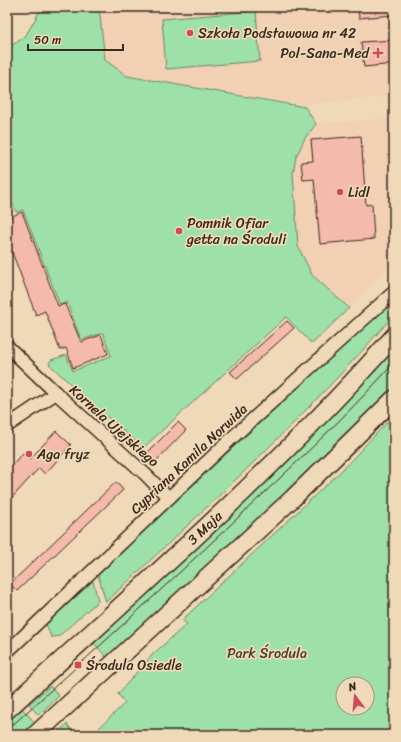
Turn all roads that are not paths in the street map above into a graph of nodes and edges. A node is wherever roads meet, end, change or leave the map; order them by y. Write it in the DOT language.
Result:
graph roads {
  1 [pos="394,292"];
  2 [pos="394,336"];
  3 [pos="7,346"];
  4 [pos="56,393"];
  5 [pos="394,398"];
  6 [pos="7,426"];
  7 [pos="169,498"];
  8 [pos="7,652"];
  9 [pos="7,710"];
  10 [pos="35,735"];
  1 -- 7 [label="street, Cypriana Kamila Norwida"];
  2 -- 9 [label="main road, 3 Maja"];
  3 -- 4 [label="street, Kornela Ujejskiego"];
  4 -- 6 [label="street, Kornela Ujejskiego"];
  4 -- 7 [label="street, Kornela Ujejskiego"];
  5 -- 10 [label="main road"];
  7 -- 8 [label="street, Cypriana Kamila Norwida"];
}
